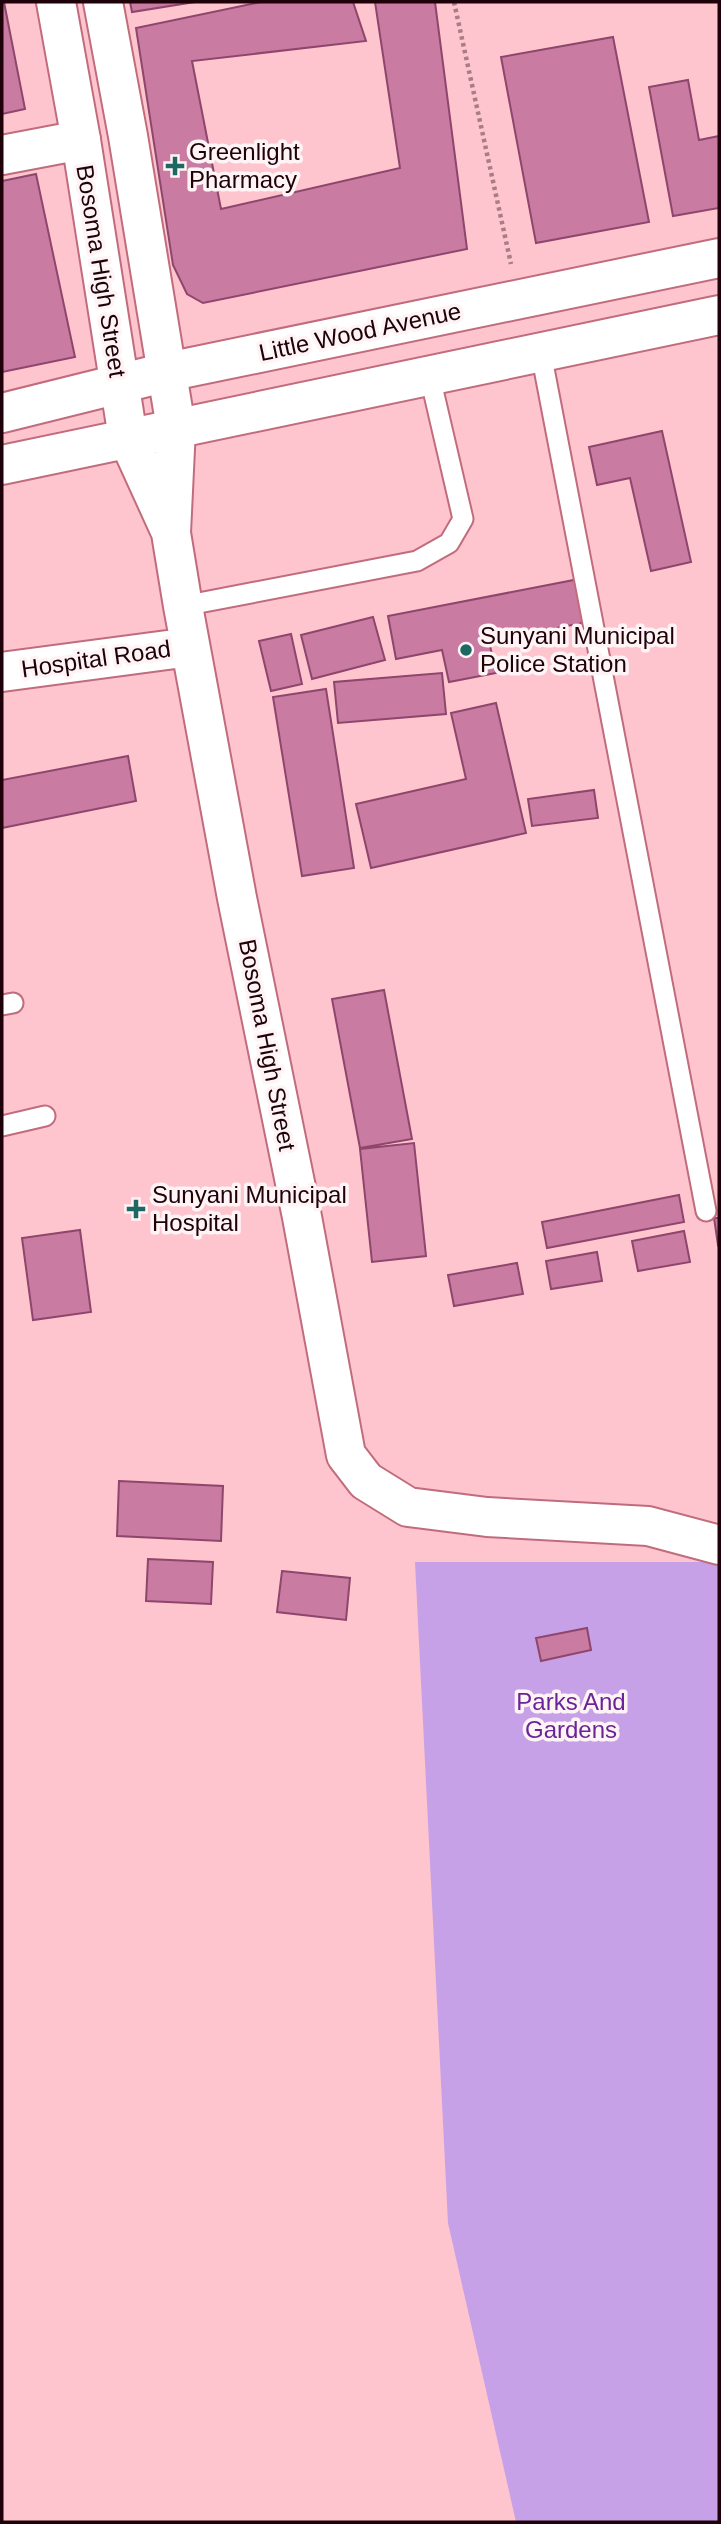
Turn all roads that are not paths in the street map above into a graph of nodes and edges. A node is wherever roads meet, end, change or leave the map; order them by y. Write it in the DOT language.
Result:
graph roads {
  1 [pos="56,2"];
  2 [pos="103,2"];
  3 [pos="81,140"];
  4 [pos="2,155"];
  5 [pos="719,258"];
  6 [pos="719,315"];
  7 [pos="541,353"];
  8 [pos="167,372"];
  9 [pos="430,377"];
  10 [pos="119,385"];
  11 [pos="2,413"];
  12 [pos="176,428"];
  13 [pos="128,438"];
  14 [pos="2,465"];
  15 [pos="172,533"];
  16 [pos="183,606"];
  17 [pos="190,647"];
  18 [pos="2,672"];
  19 [pos="45,1116"];
  20 [pos="2,1126"];
  21 [pos="706,1211"];
  22 [pos="719,1545"];
  1 -- 3 [label="main road, Bosoma High Street"];
  2 -- 8 [label="main road, Bosoma High Street"];
  3 -- 4 [label="main road"];
  3 -- 10 [label="main road, Bosoma High Street"];
  5 -- 8 [label="main road, Little Wood Avenue"];
  6 -- 7 [label="main road"];
  7 -- 9 [label="main road"];
  7 -- 21 [label="lane"];
  8 -- 10 [label="main road, Little Wood Avenue"];
  8 -- 12 [label="main road, Bosoma High Street"];
  9 -- 12 [label="main road"];
  9 -- 16 [label="lane"];
  10 -- 11 [label="main road, Little Wood Avenue"];
  10 -- 13 [label="main road, Bosoma High Street"];
  12 -- 13 [label="main road"];
  12 -- 15 [label="main road, Bosoma High Street"];
  13 -- 14 [label="main road"];
  13 -- 15 [label="main road, Bosoma High Street"];
  15 -- 16 [label="main road, Bosoma High Street"];
  16 -- 17 [label="main road, Bosoma High Street"];
  17 -- 18 [label="main road, Hospital Road"];
  17 -- 22 [label="main road, Bosoma High Street"];
  19 -- 20 [label="lane"];
}
